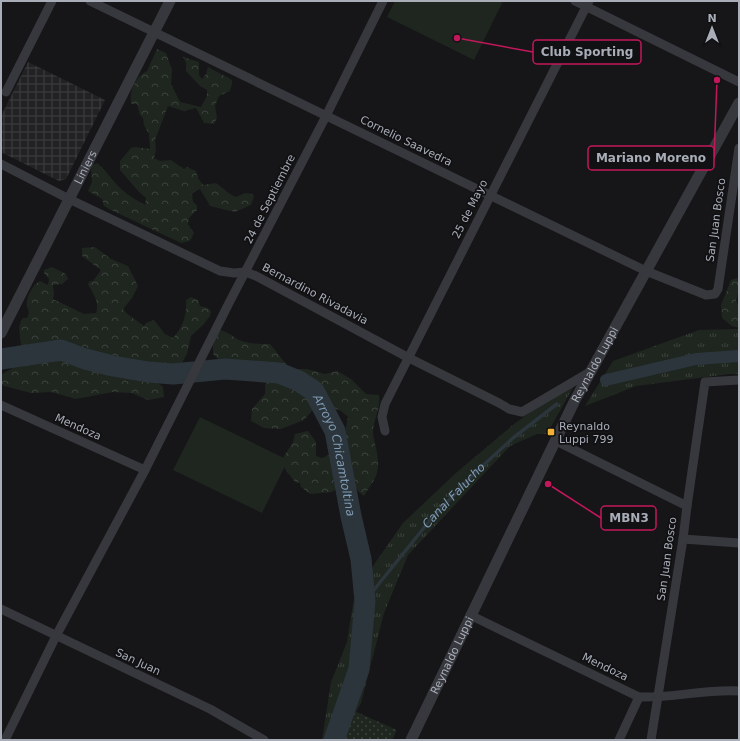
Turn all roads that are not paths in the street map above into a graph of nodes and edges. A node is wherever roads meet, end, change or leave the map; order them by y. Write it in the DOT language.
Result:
graph roads {
  1 [pos="52,1"];
  2 [pos="90,1"];
  3 [pos="170,1"];
  4 [pos="383,1"];
  5 [pos="575,1"];
  6 [pos="588,4"];
  7 [pos="154,32"];
  8 [pos="739,82"];
  9 [pos="6,92"];
  10 [pos="739,103"];
  11 [pos="326,116"];
  12 [pos="739,148"];
  13 [pos="1,164"];
  14 [pos="490,195"];
  15 [pos="69,199"];
  16 [pos="646,271"];
  17 [pos="246,272"];
  18 [pos="715,294"];
  19 [pos="1,333"];
  20 [pos="408,358"];
  21 [pos="590,372"];
  22 [pos="739,380"];
  23 [pos="1,405"];
  24 [pos="385,431"];
  25 [pos="556,441"];
  26 [pos="145,470"];
  27 [pos="687,506"];
  28 [pos="683,539"];
  29 [pos="739,543"];
  30 [pos="1,609"];
  31 [pos="470,615"];
  32 [pos="56,636"];
  33 [pos="739,691"];
  34 [pos="639,697"];
  35 [pos="658,698"];
  36 [pos="5,740"];
  37 [pos="264,740"];
  38 [pos="410,740"];
  39 [pos="619,740"];
  40 [pos="651,740"];
  1 -- 9 [label="street"];
  2 -- 7 [label="street, Cornelio Saavedra"];
  3 -- 7 [label="street, Liniers"];
  4 -- 11 [label="street, 24 de Septiembre"];
  5 -- 6 [label="street"];
  6 -- 8 [label="street"];
  6 -- 14 [label="street, 25 de Mayo"];
  7 -- 11 [label="street, Cornelio Saavedra"];
  7 -- 15 [label="street, Liniers"];
  10 -- 16 [label="street, Reynaldo Luppi"];
  11 -- 14 [label="street, Cornelio Saavedra"];
  11 -- 17 [label="street, 24 de Septiembre"];
  12 -- 18 [label="street, San Juan Bosco"];
  13 -- 15 [label="street, Bernardino Rivadavia"];
  14 -- 16 [label="street, Cornelio Saavedra"];
  14 -- 20 [label="street, 25 de Mayo"];
  15 -- 17 [label="street, Bernardino Rivadavia"];
  15 -- 19 [label="street, Liniers"];
  16 -- 18 [label="street, Cornelio Saavedra"];
  16 -- 21 [label="street, Reynaldo Luppi"];
  17 -- 20 [label="street, Bernardino Rivadavia"];
  17 -- 26 [label="street, 24 de Septiembre"];
  20 -- 21 [label="street, Bernardino Rivadavia"];
  20 -- 24 [label="street, 25 de Mayo"];
  21 -- 25 [label="street, Reynaldo Luppi"];
  22 -- 27 [label="street, San Juan Bosco"];
  23 -- 26 [label="street, Mendoza"];
  25 -- 27 [label="street"];
  25 -- 31 [label="street, Reynaldo Luppi"];
  26 -- 32 [label="street, 24 de Septiembre"];
  27 -- 28 [label="street, San Juan Bosco"];
  28 -- 29 [label="street"];
  28 -- 35 [label="street, San Juan Bosco"];
  30 -- 32 [label="street, San Juan"];
  31 -- 34 [label="street, Mendoza"];
  31 -- 38 [label="street, Reynaldo Luppi"];
  32 -- 36 [label="street, 24 de Septiembre"];
  32 -- 37 [label="street, San Juan"];
  33 -- 35 [label="street, Mendoza"];
  34 -- 35 [label="street, Mendoza"];
  34 -- 39 [label="street"];
  35 -- 40 [label="street, San Juan Bosco"];
}
